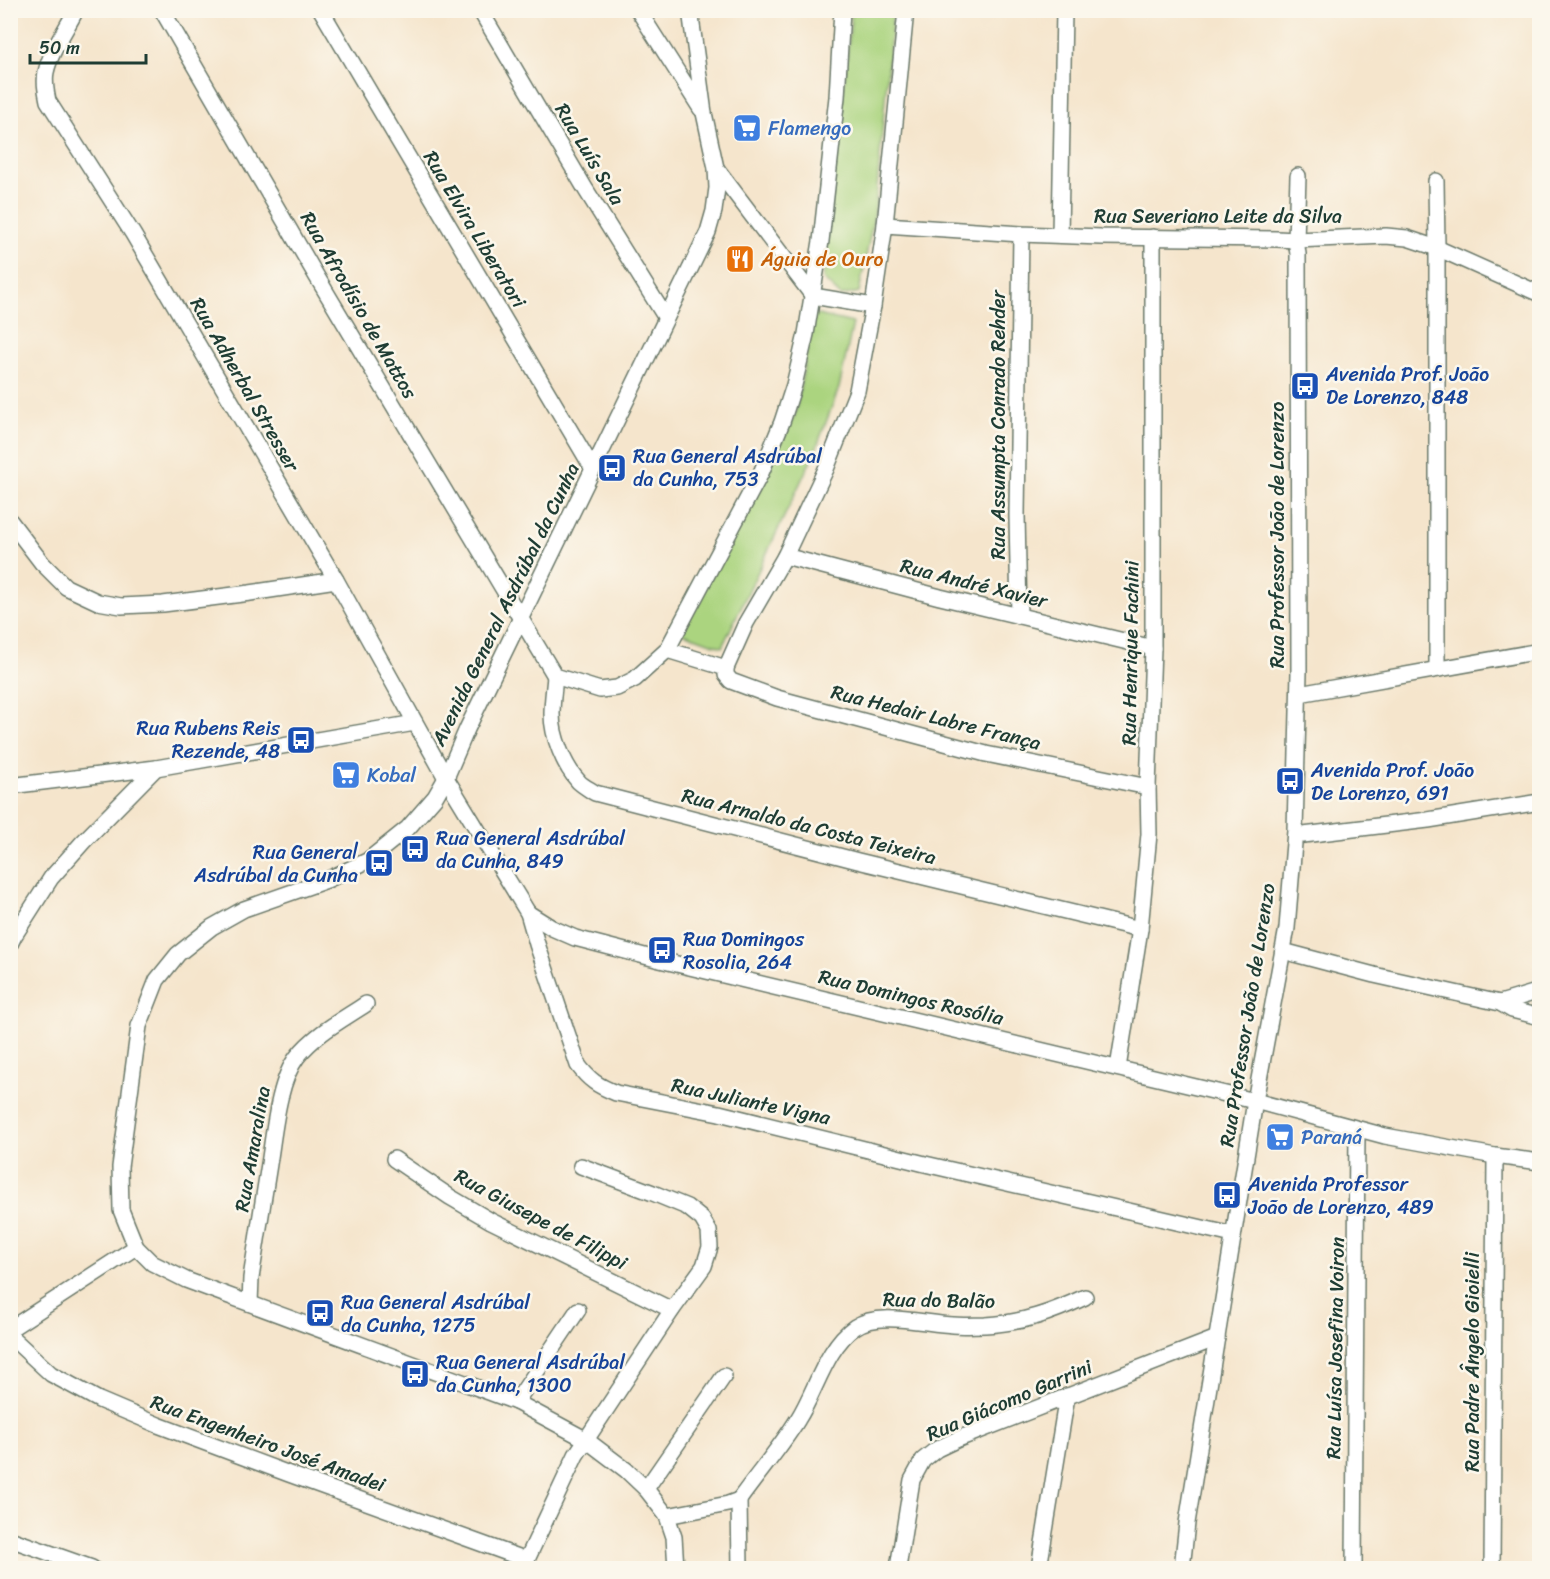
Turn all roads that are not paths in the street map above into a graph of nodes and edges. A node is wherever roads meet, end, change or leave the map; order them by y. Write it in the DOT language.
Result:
graph roads {
  1 [pos="76,10"];
  2 [pos="162,10"];
  3 [pos="321,10"];
  4 [pos="480,10"];
  5 [pos="638,10"];
  6 [pos="690,10"];
  7 [pos="842,10"];
  8 [pos="906,10"];
  9 [pos="1064,10"];
  10 [pos="704,113"];
  11 [pos="716,168"];
  12 [pos="1299,176"];
  13 [pos="1436,181"];
  14 [pos="885,225"];
  15 [pos="1021,234"];
  16 [pos="1060,235"];
  17 [pos="1153,237"];
  18 [pos="1296,240"];
  19 [pos="1437,248"];
  20 [pos="1539,294"];
  21 [pos="813,296"];
  22 [pos="873,306"];
  23 [pos="666,318"];
  24 [pos="593,469"];
  25 [pos="10,521"];
  26 [pos="785,556"];
  27 [pos="336,580"];
  28 [pos="1019,616"];
  29 [pos="520,620"];
  30 [pos="1153,648"];
  31 [pos="667,650"];
  32 [pos="1539,651"];
  33 [pos="726,668"];
  34 [pos="1437,669"];
  35 [pos="555,676"];
  36 [pos="1299,694"];
  37 [pos="415,723"];
  38 [pos="156,768"];
  39 [pos="446,778"];
  40 [pos="10,786"];
  41 [pos="1148,787"];
  42 [pos="1539,802"];
  43 [pos="1295,836"];
  44 [pos="528,913"];
  45 [pos="1140,929"];
  46 [pos="10,944"];
  47 [pos="1282,951"];
  48 [pos="1539,991"];
  49 [pos="1500,1003"];
  50 [pos="366,1004"];
  51 [pos="1539,1017"];
  52 [pos="1118,1068"];
  53 [pos="1255,1101"];
  54 [pos="1358,1129"];
  55 [pos="1496,1156"];
  56 [pos="394,1159"];
  57 [pos="1539,1162"];
  58 [pos="581,1166"];
  59 [pos="1233,1235"];
  60 [pos="136,1247"];
  61 [pos="1085,1297"];
  62 [pos="250,1303"];
  63 [pos="578,1310"];
  64 [pos="672,1310"];
  65 [pos="10,1329"];
  66 [pos="10,1336"];
  67 [pos="1217,1338"];
  68 [pos="724,1376"];
  69 [pos="1067,1396"];
  70 [pos="516,1402"];
  71 [pos="585,1439"];
  72 [pos="646,1490"];
  73 [pos="739,1500"];
  74 [pos="667,1516"];
  75 [pos="10,1539"];
  76 [pos="525,1564"];
  77 [pos="92,1569"];
  78 [pos="676,1569"];
  79 [pos="740,1569"];
  80 [pos="898,1569"];
  81 [pos="1039,1569"];
  82 [pos="1182,1569"];
  83 [pos="1354,1569"];
  84 [pos="1492,1569"];
  1 -- 27 [label="street, Rua Adherbal Stresser"];
  2 -- 29 [label="street, Rua Afrodísio de Mattos"];
  3 -- 24 [label="street, Rua Elvira Liberatori"];
  4 -- 23 [label="street, Rua Luís Sala"];
  5 -- 10 [label="street"];
  6 -- 10 [label="street, Avenida General Asdrúbal da Cunha"];
  7 -- 21 [label="street"];
  8 -- 14 [label="street"];
  9 -- 16 [label="street"];
  10 -- 11 [label="street, Avenida General Asdrúbal da Cunha"];
  11 -- 21 [label="street"];
  11 -- 23 [label="street, Avenida General Asdrúbal da Cunha"];
  12 -- 18 [label="street, Rua Professor João de Lorenzo"];
  13 -- 19 [label="street"];
  14 -- 15 [label="street, Rua Severiano Leite da Silva"];
  14 -- 22 [label="street"];
  15 -- 16 [label="street, Rua Severiano Leite da Silva"];
  15 -- 28 [label="street, Rua Assumpta Conrado Rehder"];
  16 -- 17 [label="street, Rua Severiano Leite da Silva"];
  17 -- 18 [label="street, Rua Severiano Leite da Silva"];
  17 -- 30 [label="street, Rua Henrique Fachini"];
  18 -- 19 [label="street, Rua Severiano Leite da Silva"];
  18 -- 36 [label="street, Rua Professor João de Lorenzo"];
  19 -- 20 [label="street, Rua Severiano Leite da Silva"];
  19 -- 34 [label="street"];
  21 -- 22 [label="street"];
  21 -- 31 [label="street"];
  22 -- 26 [label="street"];
  23 -- 24 [label="street, Avenida General Asdrúbal da Cunha"];
  24 -- 29 [label="street, Avenida General Asdrúbal da Cunha"];
  25 -- 27 [label="street"];
  26 -- 28 [label="street, Rua André Xavier"];
  26 -- 33 [label="street"];
  27 -- 37 [label="street, Rua Adherbal Stresser"];
  28 -- 30 [label="street, Rua André Xavier"];
  29 -- 35 [label="street, Rua Afrodísio de Mattos"];
  29 -- 39 [label="street, Avenida General Asdrúbal da Cunha"];
  30 -- 41 [label="street, Rua Henrique Fachini"];
  31 -- 33 [label="street"];
  31 -- 35 [label="street"];
  32 -- 34 [label="street"];
  33 -- 41 [label="street, Rua Hedair Labre França"];
  34 -- 36 [label="street"];
  35 -- 45 [label="street, Rua Arnaldo da Costa Teixeira"];
  36 -- 43 [label="street, Rua Professor João de Lorenzo"];
  37 -- 38 [label="street"];
  37 -- 39 [label="street, Rua Adherbal Stresser"];
  38 -- 40 [label="street"];
  38 -- 46 [label="street"];
  39 -- 44 [label="street, Rua Juliante Vigna"];
  39 -- 60 [label="street, Avenida General Asdrúbal da Cunha"];
  41 -- 45 [label="street, Rua Henrique Fachini"];
  42 -- 43 [label="street"];
  43 -- 47 [label="street, Rua Professor João de Lorenzo"];
  44 -- 52 [label="street, Rua Domingos Rosólia"];
  44 -- 59 [label="street, Rua Juliante Vigna"];
  45 -- 52 [label="street, Rua Henrique Fachini"];
  47 -- 49 [label="street"];
  47 -- 53 [label="street, Rua Professor João de Lorenzo"];
  48 -- 49 [label="street"];
  49 -- 51 [label="street"];
  50 -- 62 [label="street, Rua Amaralina"];
  52 -- 53 [label="street, Rua Domingos Rosólia"];
  53 -- 54 [label="street, Rua Domingos Rosólia"];
  53 -- 59 [label="street, Rua Professor João de Lorenzo"];
  54 -- 55 [label="street, Rua Domingos Rosólia"];
  54 -- 83 [label="street, Rua Luísa Josefina Voiron"];
  55 -- 57 [label="street, Rua Domingos Rosólia"];
  55 -- 84 [label="street, Rua Padre Ângelo Gioielli"];
  56 -- 64 [label="street, Rua Giusepe de Filippi"];
  58 -- 64 [label="street"];
  59 -- 67 [label="street, Rua Professor João de Lorenzo"];
  60 -- 62 [label="street, Avenida General Asdrúbal da Cunha"];
  60 -- 65 [label="street"];
  61 -- 73 [label="street, Rua do Balão"];
  62 -- 70 [label="street, Avenida General Asdrúbal da Cunha"];
  63 -- 70 [label="street"];
  64 -- 71 [label="street"];
  66 -- 76 [label="street, Rua Engenheiro José Amadei"];
  67 -- 69 [label="street, Rua Giácomo Garrini"];
  67 -- 82 [label="street, Rua Professor João de Lorenzo"];
  68 -- 72 [label="street"];
  69 -- 80 [label="street, Rua Giácomo Garrini"];
  69 -- 81 [label="street"];
  70 -- 71 [label="street, Avenida General Asdrúbal da Cunha"];
  71 -- 72 [label="street, Avenida General Asdrúbal da Cunha"];
  71 -- 76 [label="street"];
  72 -- 74 [label="street, Avenida General Asdrúbal da Cunha"];
  73 -- 74 [label="street"];
  73 -- 79 [label="street"];
  74 -- 78 [label="street, Avenida General Asdrúbal da Cunha"];
  75 -- 77 [label="street"];
}
